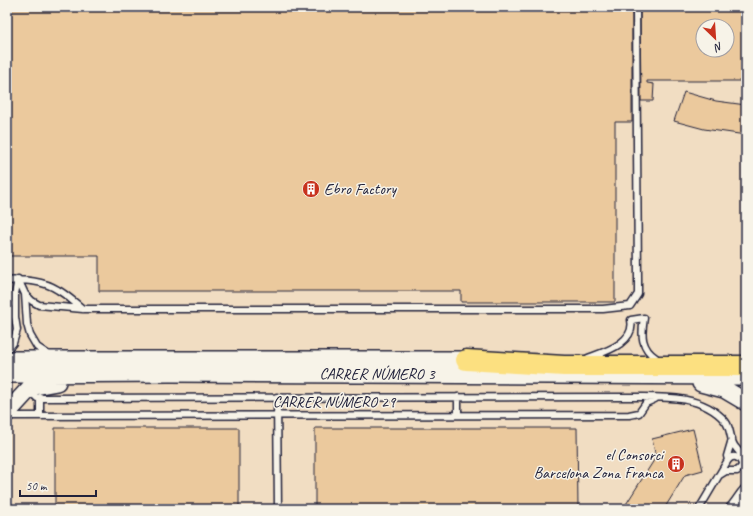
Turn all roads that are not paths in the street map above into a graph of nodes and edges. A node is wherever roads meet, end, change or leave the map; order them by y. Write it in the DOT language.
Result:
graph roads {
  1 [pos="636,7"];
  2 [pos="18,279"];
  3 [pos="7,281"];
  4 [pos="25,294"];
  5 [pos="83,309"];
  6 [pos="7,350"];
  7 [pos="588,358"];
  8 [pos="656,358"];
  9 [pos="7,360"];
  10 [pos="56,360"];
  11 [pos="466,360"];
  12 [pos="746,366"];
  13 [pos="7,374"];
  14 [pos="87,374"];
  15 [pos="746,376"];
  16 [pos="672,377"];
  17 [pos="37,392"];
  18 [pos="277,397"];
  19 [pos="458,397"];
  20 [pos="636,397"];
  21 [pos="663,398"];
  22 [pos="746,402"];
  23 [pos="643,407"];
  24 [pos="7,413"];
  25 [pos="458,415"];
  26 [pos="7,416"];
  27 [pos="40,416"];
  28 [pos="277,416"];
  29 [pos="732,439"];
  30 [pos="727,461"];
  31 [pos="742,466"];
  32 [pos="730,471"];
  33 [pos="718,476"];
  34 [pos="278,509"];
  35 [pos="698,509"];
  1 -- 5 [label="lane"];
  2 -- 3 [label="lane"];
  2 -- 4 [label="lane"];
  2 -- 5 [label="lane"];
  2 -- 6 [label="lane"];
  4 -- 5 [label="lane"];
  4 -- 10 [label="lane"];
  7 -- 8 [label="lane"];
  9 -- 10 [label="main road, CARRER NÚMERO 3"];
  10 -- 11 [label="main road, CARRER NÚMERO 3"];
  11 -- 12 [label="highway"];
  13 -- 14 [label="main road, CARRER NÚMERO 3"];
  14 -- 16 [label="main road, CARRER NÚMERO 3"];
  14 -- 17 [label="main road"];
  15 -- 16 [label="main road, CARRER NÚMERO 3"];
  16 -- 22 [label="main road"];
  17 -- 18 [label="lane, CARRER NÚMERO 29"];
  17 -- 24 [label="main road"];
  17 -- 27 [label="lane"];
  18 -- 19 [label="lane, CARRER NÚMERO 29"];
  18 -- 28 [label="lane"];
  19 -- 20 [label="lane, CARRER NÚMERO 29"];
  19 -- 25 [label="lane"];
  20 -- 21 [label="lane, CARRER NÚMERO 29"];
  20 -- 23 [label="lane"];
  21 -- 23 [label="lane, CARRER NÚMERO 29"];
  21 -- 29 [label="lane, CARRER NÚMERO 29"];
  23 -- 25 [label="lane, CARRER NÚMERO 29"];
  25 -- 28 [label="lane, CARRER NÚMERO 29"];
  26 -- 27 [label="lane, CARRER NÚMERO 29"];
  27 -- 28 [label="lane, CARRER NÚMERO 29"];
  28 -- 34 [label="lane"];
  29 -- 30 [label="lane"];
  29 -- 31 [label="lane, CARRER NÚMERO 29"];
  30 -- 31 [label="lane"];
  30 -- 32 [label="lane"];
  30 -- 33 [label="lane"];
  31 -- 32 [label="lane"];
  32 -- 33 [label="lane"];
  33 -- 35 [label="lane"];
}
